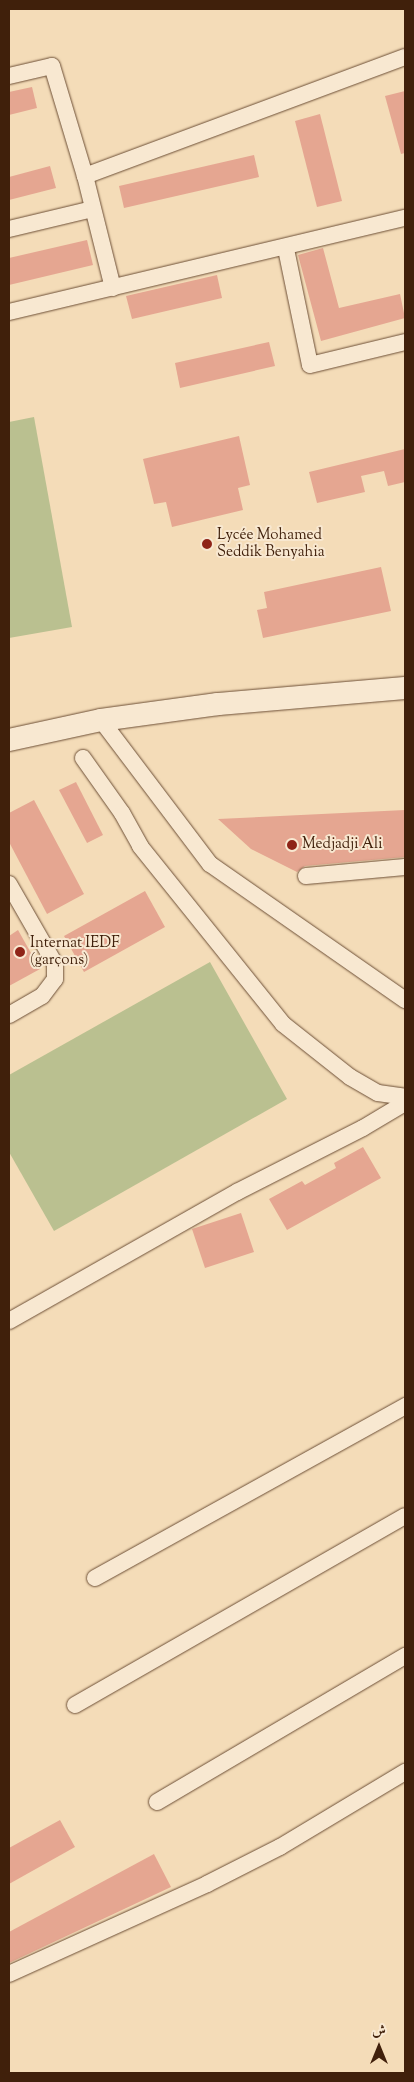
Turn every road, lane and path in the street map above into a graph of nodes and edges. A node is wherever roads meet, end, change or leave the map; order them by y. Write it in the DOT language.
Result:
graph roads {
  1 [pos="405,58"];
  2 [pos="9,76"];
  3 [pos="85,176"];
  4 [pos="93,209"];
  5 [pos="405,218"];
  6 [pos="9,229"];
  7 [pos="286,249"];
  8 [pos="113,288"];
  9 [pos="9,312"];
  10 [pos="405,342"];
  11 [pos="405,688"];
  12 [pos="101,720"];
  13 [pos="9,740"];
  14 [pos="84,758"];
  15 [pos="405,866"];
  16 [pos="306,876"];
  17 [pos="9,884"];
  18 [pos="405,1000"];
  19 [pos="9,1015"];
  20 [pos="405,1097"];
  21 [pos="405,1103"];
  22 [pos="9,1321"];
  23 [pos="405,1406"];
  24 [pos="405,1516"];
  25 [pos="95,1578"];
  26 [pos="405,1656"];
  27 [pos="75,1705"];
  28 [pos="405,1772"];
  29 [pos="157,1802"];
  30 [pos="9,1974"];
  1 -- 3 [label="street"];
  2 -- 3 [label="street"];
  3 -- 4 [label="street"];
  4 -- 6 [label="street"];
  4 -- 8 [label="street"];
  5 -- 7 [label="street"];
  7 -- 8 [label="street"];
  7 -- 10 [label="street"];
  8 -- 9 [label="street"];
  11 -- 12 [label="main road"];
  12 -- 13 [label="main road"];
  12 -- 18 [label="street"];
  14 -- 20 [label="street"];
  15 -- 16 [label="street"];
  17 -- 19 [label="street"];
  21 -- 22 [label="street"];
  23 -- 25 [label="street"];
  24 -- 27 [label="street"];
  26 -- 29 [label="street"];
  28 -- 30 [label="street"];
}
